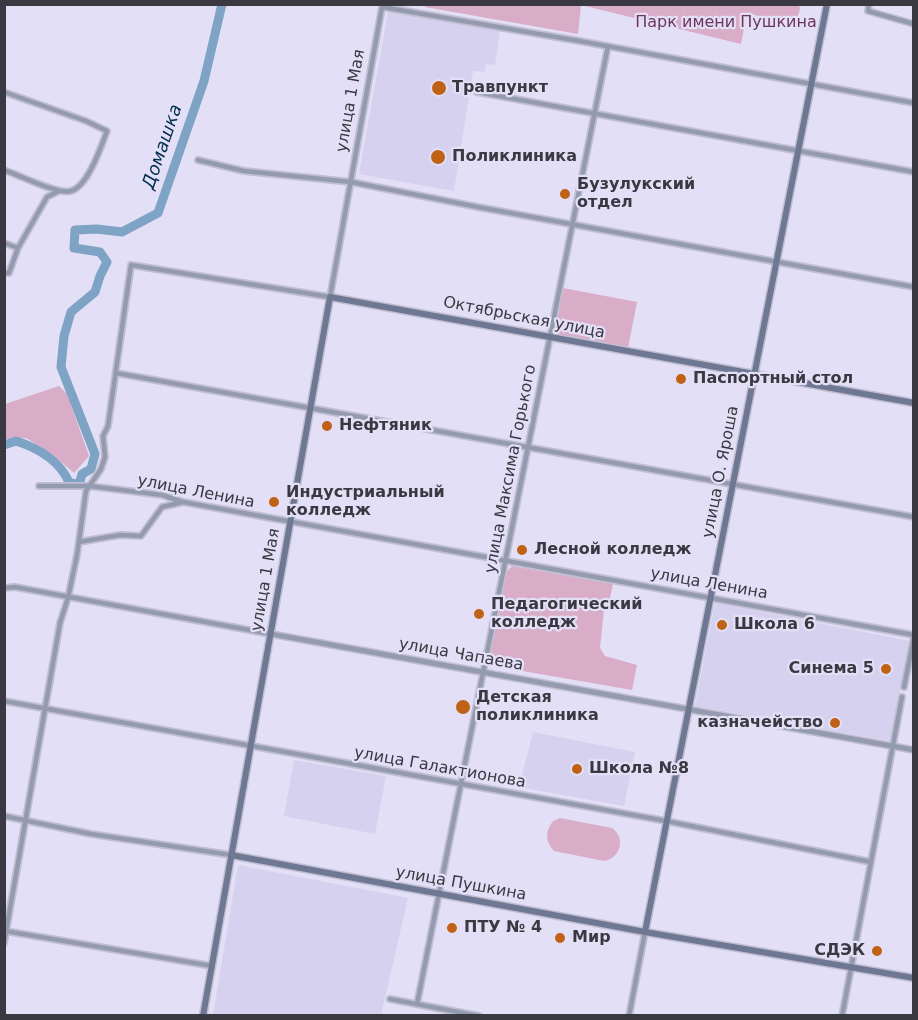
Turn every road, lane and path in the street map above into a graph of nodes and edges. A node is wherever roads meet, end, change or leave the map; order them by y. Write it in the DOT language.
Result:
graph roads {
  1 [pos="827,4"];
  2 [pos="868,8"];
  3 [pos="914,24"];
  4 [pos="608,46"];
  5 [pos="813,84"];
  6 [pos="4,92"];
  7 [pos="477,92"];
  8 [pos="914,103"];
  9 [pos="595,114"];
  10 [pos="799,151"];
  11 [pos="198,160"];
  12 [pos="4,170"];
  13 [pos="914,172"];
  14 [pos="351,182"];
  15 [pos="59,191"];
  16 [pos="573,224"];
  17 [pos="4,243"];
  18 [pos="18,248"];
  19 [pos="777,261"];
  20 [pos="4,273"];
  21 [pos="914,287"];
  22 [pos="330,297"];
  23 [pos="549,337"];
  24 [pos="116,373"];
  25 [pos="754,375"];
  26 [pos="914,403"];
  27 [pos="311,407"];
  28 [pos="527,448"];
  29 [pos="733,484"];
  30 [pos="39,486"];
  31 [pos="89,486"];
  32 [pos="183,502"];
  33 [pos="914,517"];
  34 [pos="290,522"];
  35 [pos="79,542"];
  36 [pos="505,560"];
  37 [pos="4,588"];
  38 [pos="710,596"];
  39 [pos="68,598"];
  40 [pos="271,634"];
  41 [pos="914,636"];
  42 [pos="482,673"];
  43 [pos="904,687"];
  44 [pos="902,697"];
  45 [pos="4,701"];
  46 [pos="46,708"];
  47 [pos="688,710"];
  48 [pos="249,746"];
  49 [pos="894,746"];
  50 [pos="914,750"];
  51 [pos="460,783"];
  52 [pos="4,816"];
  53 [pos="26,820"];
  54 [pos="666,821"];
  55 [pos="231,855"];
  56 [pos="871,862"];
  57 [pos="438,894"];
  58 [pos="5,932"];
  59 [pos="645,932"];
  60 [pos="4,943"];
  61 [pos="212,966"];
  62 [pos="851,969"];
  63 [pos="914,978"];
  64 [pos="390,999"];
  65 [pos="417,1004"];
  66 [pos="203,1016"];
  67 [pos="479,1016"];
  68 [pos="629,1016"];
  69 [pos="842,1016"];
  1 -- 5 [label="main road, улица О. Яроша"];
  2 -- 3 [label="street"];
  4 -- 5 [label="street"];
  4 -- 9 [label="street, улица Максима Горького"];
  4 -- 14 [label="street, улица 1 Мая"];
  5 -- 8 [label="street"];
  5 -- 10 [label="main road, улица О. Яроша"];
  6 -- 15 [label="street"];
  7 -- 9 [label="street"];
  9 -- 10 [label="street"];
  9 -- 16 [label="street, улица Максима Горького"];
  10 -- 13 [label="street"];
  10 -- 19 [label="main road, улица О. Яроша"];
  11 -- 14 [label="street"];
  12 -- 15 [label="street"];
  14 -- 16 [label="street"];
  14 -- 22 [label="street, улица 1 Мая"];
  15 -- 18 [label="street"];
  16 -- 19 [label="street"];
  16 -- 23 [label="street, улица Максима Горького"];
  17 -- 18 [label="street"];
  18 -- 20 [label="street"];
  19 -- 21 [label="street"];
  19 -- 25 [label="main road, улица О. Яроша"];
  22 -- 23 [label="main road, Октябрьская улица"];
  22 -- 24 [label="street, Октябрьская улица"];
  22 -- 27 [label="main road, улица 1 Мая"];
  23 -- 25 [label="main road, Октябрьская улица"];
  23 -- 28 [label="street, улица Максима Горького"];
  24 -- 27 [label="street"];
  24 -- 31 [label="street"];
  25 -- 26 [label="main road, Октябрьская улица"];
  25 -- 29 [label="main road, улица О. Яроша"];
  27 -- 28 [label="street"];
  27 -- 34 [label="main road, улица 1 Мая"];
  28 -- 29 [label="street"];
  28 -- 36 [label="street, улица Максима Горького"];
  29 -- 33 [label="street"];
  29 -- 38 [label="main road, улица О. Яроша"];
  30 -- 31 [label="street, улица Ленина"];
  31 -- 32 [label="street, улица Ленина"];
  31 -- 35 [label="street"];
  32 -- 34 [label="street, улица Ленина"];
  32 -- 35 [label="street"];
  34 -- 36 [label="street, улица Ленина"];
  34 -- 40 [label="main road, улица 1 Мая"];
  35 -- 39 [label="street"];
  36 -- 38 [label="street, улица Ленина"];
  36 -- 42 [label="street, улица Максима Горького"];
  37 -- 39 [label="street, улица Чапаева"];
  38 -- 41 [label="street, улица Ленина"];
  38 -- 47 [label="main road, улица О. Яроша"];
  39 -- 40 [label="street, улица Чапаева"];
  39 -- 46 [label="street"];
  40 -- 42 [label="street, улица Чапаева"];
  40 -- 48 [label="main road, улица 1 Мая"];
  41 -- 43 [label="street"];
  42 -- 47 [label="street, улица Чапаева"];
  42 -- 51 [label="street, улица Максима Горького"];
  44 -- 49 [label="street"];
  45 -- 46 [label="street, улица Галактионова"];
  46 -- 48 [label="street, улица Галактионова"];
  46 -- 53 [label="street"];
  47 -- 49 [label="street, улица Чапаева"];
  47 -- 54 [label="main road, улица О. Яроша"];
  48 -- 51 [label="street, улица Галактионова"];
  48 -- 55 [label="main road, улица 1 Мая"];
  49 -- 50 [label="street, улица Чапаева"];
  49 -- 56 [label="street"];
  51 -- 54 [label="street, улица Галактионова"];
  51 -- 57 [label="street, улица Максима Горького"];
  52 -- 53 [label="street, улица Пушкина"];
  53 -- 55 [label="street, улица Пушкина"];
  53 -- 58 [label="street"];
  54 -- 56 [label="street, улица Галактионова"];
  54 -- 59 [label="main road, улица О. Яроша"];
  55 -- 57 [label="main road, улица Пушкина"];
  55 -- 61 [label="main road, улица 1 Мая"];
  56 -- 62 [label="street"];
  57 -- 59 [label="main road, улица Пушкина"];
  57 -- 65 [label="street, улица Максима Горького"];
  58 -- 60 [label="street"];
  58 -- 61 [label="street"];
  59 -- 62 [label="main road, улица Пушкина"];
  59 -- 68 [label="street, улица О. Яроша"];
  61 -- 66 [label="main road, улица 1 Мая"];
  62 -- 63 [label="main road, улица Пушкина"];
  62 -- 69 [label="street"];
  64 -- 65 [label="street"];
  65 -- 67 [label="street"];
}
